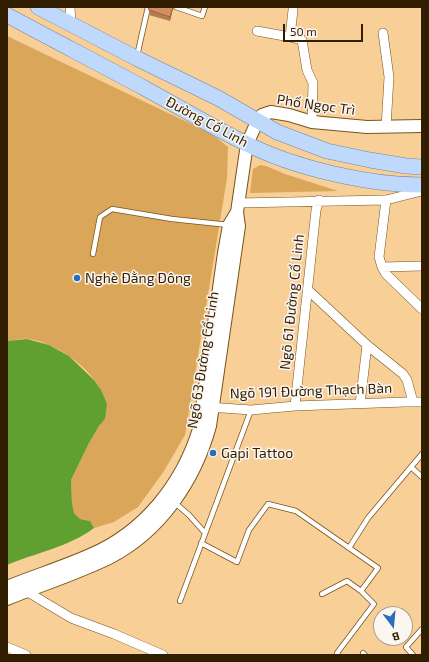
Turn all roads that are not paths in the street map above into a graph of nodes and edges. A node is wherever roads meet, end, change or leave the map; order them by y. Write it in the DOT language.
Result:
graph roads {
  1 [pos="38,7"];
  2 [pos="70,7"];
  3 [pos="148,7"];
  4 [pos="176,7"];
  5 [pos="205,7"];
  6 [pos="293,10"];
  7 [pos="7,15"];
  8 [pos="71,24"];
  9 [pos="257,31"];
  10 [pos="383,33"];
  11 [pos="290,37"];
  12 [pos="136,58"];
  13 [pos="258,120"];
  14 [pos="312,122"];
  15 [pos="422,126"];
  16 [pos="386,127"];
  17 [pos="247,144"];
  18 [pos="422,166"];
  19 [pos="422,185"];
  20 [pos="422,191"];
  21 [pos="319,200"];
  22 [pos="386,200"];
  23 [pos="238,207"];
  24 [pos="234,226"];
  25 [pos="93,254"];
  26 [pos="422,266"];
  27 [pos="382,267"];
  28 [pos="308,290"];
  29 [pos="422,309"];
  30 [pos="367,345"];
  31 [pos="418,402"];
  32 [pos="360,404"];
  33 [pos="295,406"];
  34 [pos="208,407"];
  35 [pos="251,410"];
  36 [pos="422,454"];
  37 [pos="411,467"];
  38 [pos="422,478"];
  39 [pos="169,499"];
  40 [pos="205,533"];
  41 [pos="201,543"];
  42 [pos="349,548"];
  43 [pos="23,586"];
  44 [pos="7,587"];
  45 [pos="361,591"];
  46 [pos="322,594"];
  47 [pos="7,599"];
  48 [pos="180,601"];
  49 [pos="422,629"];
  50 [pos="7,647"];
  51 [pos="26,655"];
  52 [pos="163,655"];
  53 [pos="338,655"];
  54 [pos="413,655"];
  1 -- 8 [label="main road, Đường Cổ Linh"];
  2 -- 8 [label="street"];
  3 -- 12 [label="lane"];
  4 -- 5 [label="lane"];
  6 -- 11 [label="street"];
  7 -- 17 [label="main road, Đường Cổ Linh"];
  8 -- 12 [label="main road, Đường Cổ Linh"];
  9 -- 11 [label="street"];
  10 -- 16 [label="street"];
  11 -- 14 [label="street"];
  12 -- 13 [label="main road, Đường Cổ Linh"];
  13 -- 14 [label="street, Phố Ngọc Trì"];
  13 -- 17 [label="street"];
  13 -- 18 [label="main road, Đường Cổ Linh"];
  14 -- 16 [label="street, Phố Ngọc Trì"];
  15 -- 16 [label="street, Phố Ngọc Trì"];
  17 -- 19 [label="main road, Đường Cổ Linh"];
  17 -- 23 [label="street, Ngõ 63 Đường Cổ Linh"];
  20 -- 22 [label="street"];
  21 -- 22 [label="street"];
  21 -- 23 [label="street"];
  21 -- 28 [label="street, Ngõ 61 Đường Cổ Linh"];
  22 -- 27 [label="street"];
  23 -- 24 [label="street, Ngõ 63 Đường Cổ Linh"];
  24 -- 25 [label="lane"];
  24 -- 34 [label="street, Ngõ 63 Đường Cổ Linh"];
  26 -- 27 [label="street"];
  27 -- 29 [label="street"];
  28 -- 30 [label="street"];
  28 -- 33 [label="street, Ngõ 61 Đường Cổ Linh"];
  30 -- 31 [label="street"];
  30 -- 32 [label="street"];
  31 -- 32 [label="street, Ngõ 191 Đường Thạch Bàn"];
  32 -- 33 [label="street, Ngõ 191 Đường Thạch Bàn"];
  33 -- 35 [label="street, Ngõ 191 Đường Thạch Bàn"];
  34 -- 35 [label="street, Ngõ 191 Đường Thạch Bàn"];
  34 -- 39 [label="street, Ngõ 63 Đường Cổ Linh"];
  35 -- 40 [label="lane"];
  36 -- 37 [label="lane"];
  37 -- 38 [label="lane"];
  37 -- 42 [label="lane"];
  39 -- 40 [label="lane"];
  39 -- 43 [label="street, Ngõ 63 Đường Cổ Linh"];
  40 -- 41 [label="lane"];
  41 -- 42 [label="lane"];
  41 -- 48 [label="lane"];
  42 -- 45 [label="lane"];
  43 -- 44 [label="street, Ngõ 63 Đường Cổ Linh"];
  43 -- 47 [label="street, Ngõ 63 Đường Cổ Linh"];
  43 -- 52 [label="street"];
  45 -- 46 [label="lane"];
  45 -- 53 [label="lane"];
  49 -- 54 [label="lane"];
  50 -- 51 [label="street"];
}
